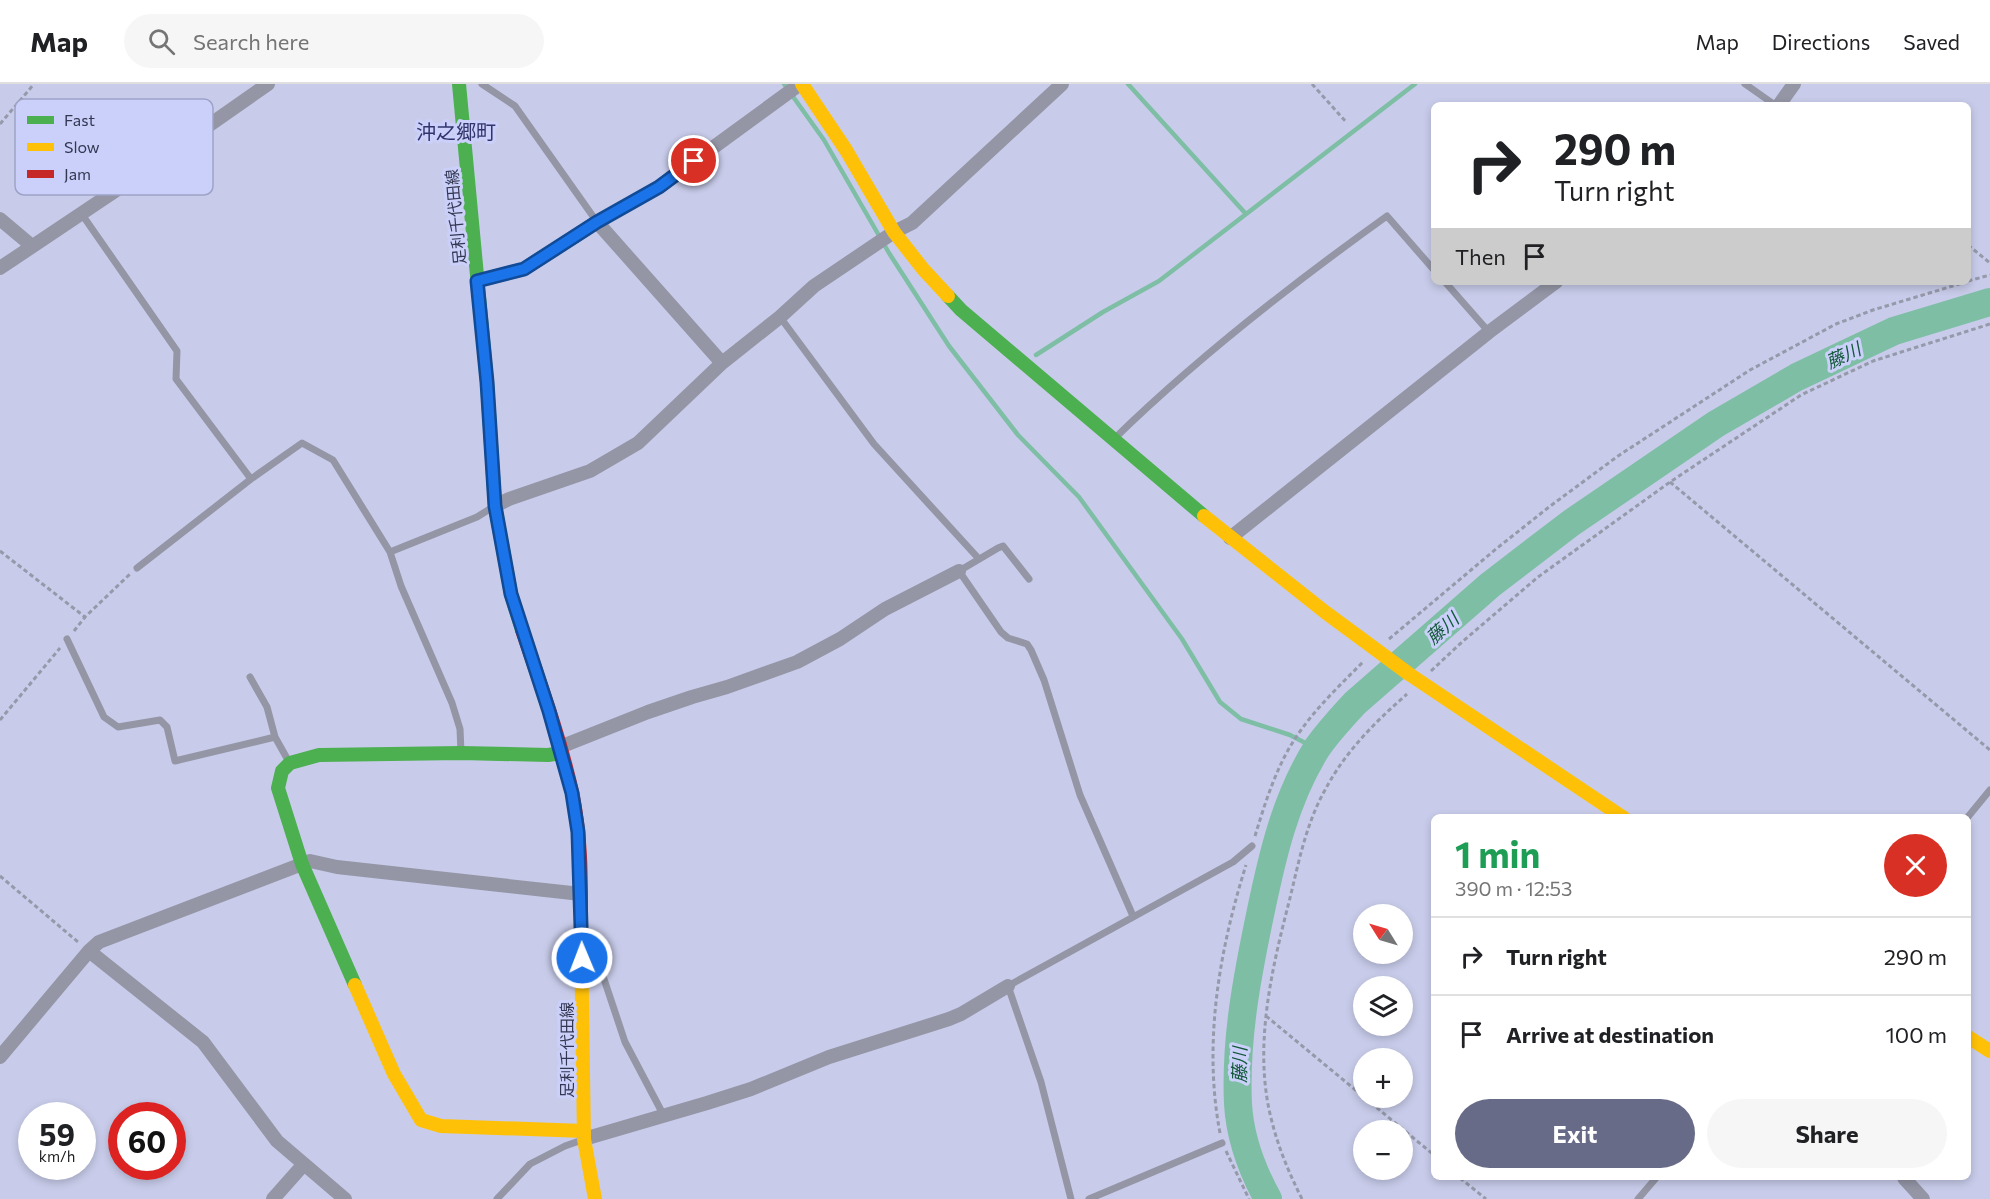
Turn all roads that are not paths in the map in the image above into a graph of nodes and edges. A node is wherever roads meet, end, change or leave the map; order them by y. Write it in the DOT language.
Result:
graph roads {
  1 [pos="268,84"];
  2 [pos="459,84"];
  3 [pos="482,84"];
  4 [pos="801,84"];
  5 [pos="1062,84"];
  6 [pos="1744,84"];
  7 [pos="1794,84"];
  8 [pos="1772,102"];
  9 [pos="1779,102"];
  10 [pos="213,122"];
  11 [pos="107,195"];
  12 [pos="81,213"];
  13 [pos="0,219"];
  14 [pos="597,222"];
  15 [pos="894,232"];
  16 [pos="32,246"];
  17 [pos="1431,267"];
  18 [pos="0,268"];
  19 [pos="477,281"];
  20 [pos="1448,285"];
  21 [pos="1552,285"];
  22 [pos="780,317"];
  23 [pos="1489,332"];
  24 [pos="723,363"];
  25 [pos="1113,440"];
  26 [pos="251,479"];
  27 [pos="495,506"];
  28 [pos="1230,538"];
  29 [pos="390,552"];
  30 [pos="979,559"];
  31 [pos="137,568"];
  32 [pos="959,571"];
  33 [pos="1029,579"];
  34 [pos="67,639"];
  35 [pos="250,677"];
  36 [pos="275,737"];
  37 [pos="561,750"];
  38 [pos="461,753"];
  39 [pos="290,763"];
  40 [pos="1990,790"];
  41 [pos="1618,814"];
  42 [pos="1970,814"];
  43 [pos="1252,846"];
  44 [pos="302,864"];
  45 [pos="581,894"];
  46 [pos="1133,916"];
  47 [pos="581,935"];
  48 [pos="89,951"];
  49 [pos="1008,986"];
  50 [pos="1971,1039"];
  51 [pos="1990,1051"];
  52 [pos="0,1057"];
  53 [pos="663,1116"];
  54 [pos="584,1135"];
  55 [pos="1222,1143"];
  56 [pos="304,1164"];
  57 [pos="1654,1180"];
  58 [pos="1906,1180"];
  59 [pos="273,1199"];
  60 [pos="345,1199"];
  61 [pos="497,1199"];
  62 [pos="595,1199"];
  63 [pos="1071,1199"];
  64 [pos="1089,1199"];
  65 [pos="1638,1199"];
  66 [pos="1923,1199"];
  1 -- 10 [label="street"];
  2 -- 19 [label="street, 足利千代田線"];
  3 -- 14 [label="lane"];
  4 -- 14 [label="street"];
  4 -- 15 [label="street"];
  5 -- 15 [label="street"];
  6 -- 8 [label="lane"];
  7 -- 9 [label="street"];
  11 -- 12 [label="street"];
  12 -- 16 [label="street"];
  12 -- 26 [label="lane"];
  13 -- 16 [label="street"];
  14 -- 19 [label="street"];
  14 -- 24 [label="street"];
  15 -- 22 [label="street"];
  15 -- 25 [label="street"];
  16 -- 18 [label="street"];
  17 -- 25 [label="lane"];
  19 -- 27 [label="street, 足利千代田線"];
  20 -- 23 [label="lane"];
  21 -- 23 [label="street"];
  22 -- 24 [label="street"];
  22 -- 30 [label="lane"];
  23 -- 28 [label="street"];
  24 -- 27 [label="street"];
  25 -- 28 [label="street"];
  26 -- 29 [label="lane"];
  26 -- 31 [label="lane"];
  27 -- 29 [label="lane"];
  27 -- 37 [label="street, 足利千代田線"];
  28 -- 41 [label="street"];
  29 -- 38 [label="lane"];
  30 -- 32 [label="lane"];
  30 -- 33 [label="lane"];
  32 -- 37 [label="street"];
  32 -- 46 [label="lane"];
  34 -- 36 [label="lane"];
  35 -- 36 [label="lane"];
  36 -- 39 [label="lane"];
  37 -- 38 [label="street"];
  37 -- 45 [label="street, 足利千代田線"];
  38 -- 39 [label="street"];
  39 -- 44 [label="street"];
  40 -- 42 [label="lane"];
  43 -- 46 [label="lane"];
  44 -- 45 [label="street"];
  44 -- 48 [label="street"];
  44 -- 54 [label="street"];
  45 -- 47 [label="street, 足利千代田線"];
  46 -- 49 [label="lane"];
  47 -- 53 [label="lane"];
  47 -- 54 [label="street, 足利千代田線"];
  48 -- 52 [label="street"];
  48 -- 56 [label="street"];
  49 -- 53 [label="street"];
  49 -- 63 [label="lane"];
  50 -- 51 [label="street"];
  53 -- 54 [label="street"];
  54 -- 61 [label="lane"];
  54 -- 62 [label="street, 足利千代田線"];
  55 -- 64 [label="lane"];
  56 -- 59 [label="street"];
  56 -- 60 [label="street"];
  57 -- 65 [label="lane"];
  58 -- 66 [label="street"];
}
